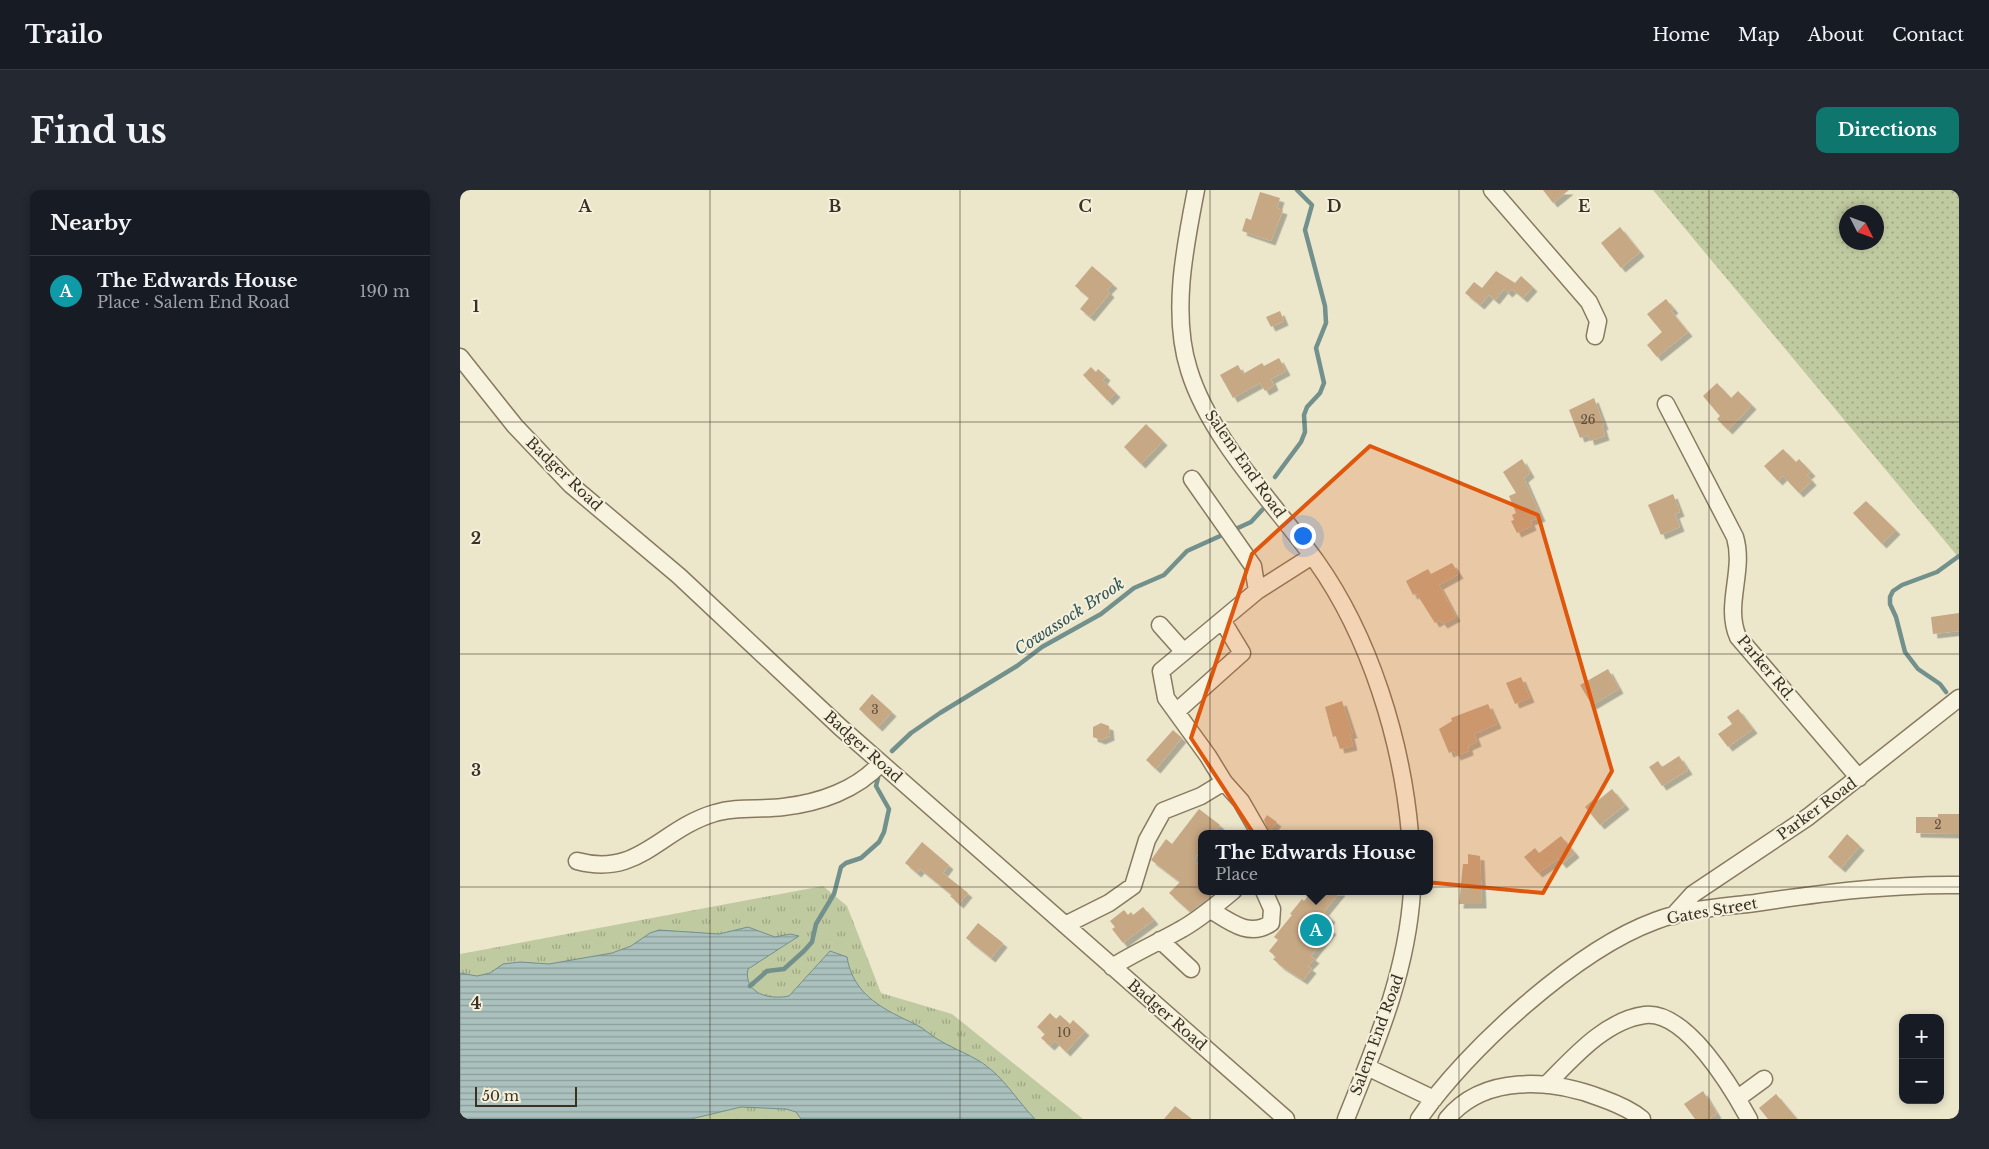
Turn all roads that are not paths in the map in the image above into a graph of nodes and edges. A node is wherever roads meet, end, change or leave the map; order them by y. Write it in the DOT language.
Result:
graph roads {
  1 [pos="1196,190"];
  2 [pos="1492,190"];
  3 [pos="1595,336"];
  4 [pos="460,357"];
  5 [pos="1666,404"];
  6 [pos="1192,479"];
  7 [pos="1312,556"];
  8 [pos="1257,592"];
  9 [pos="1222,620"];
  10 [pos="1160,625"];
  11 [pos="1184,652"];
  12 [pos="1959,698"];
  13 [pos="1176,712"];
  14 [pos="881,763"];
  15 [pos="1859,778"];
  16 [pos="1224,782"];
  17 [pos="1258,830"];
  18 [pos="1409,830"];
  19 [pos="577,861"];
  20 [pos="1959,885"];
  21 [pos="1228,895"];
  22 [pos="1266,895"];
  23 [pos="1412,895"];
  24 [pos="1211,910"];
  25 [pos="1673,916"];
  26 [pos="1065,925"];
  27 [pos="1160,940"];
  28 [pos="1112,967"];
  29 [pos="1190,969"];
  30 [pos="1367,1067"];
  31 [pos="1764,1078"];
  32 [pos="1546,1085"];
  33 [pos="1738,1098"];
  34 [pos="1434,1099"];
  35 [pos="1286,1119"];
  36 [pos="1346,1119"];
  37 [pos="1419,1119"];
  38 [pos="1447,1119"];
  39 [pos="1642,1119"];
  40 [pos="1749,1119"];
  1 -- 7 [label="street, Salem End Road"];
  2 -- 3 [label="street"];
  4 -- 14 [label="street, Badger Road"];
  5 -- 15 [label="street, Parker Rd."];
  6 -- 8 [label="street"];
  7 -- 8 [label="street"];
  7 -- 18 [label="street, Salem End Road"];
  8 -- 9 [label="street"];
  9 -- 11 [label="street"];
  9 -- 13 [label="street"];
  10 -- 11 [label="street"];
  11 -- 13 [label="street"];
  12 -- 15 [label="street, Parker Road"];
  13 -- 16 [label="street"];
  14 -- 19 [label="street"];
  14 -- 26 [label="street, Badger Road"];
  15 -- 25 [label="street, Parker Road"];
  16 -- 17 [label="street"];
  16 -- 26 [label="street"];
  20 -- 25 [label="street, Gates Street"];
  21 -- 24 [label="street"];
  22 -- 24 [label="street"];
  23 -- 30 [label="street, Salem End Road"];
  24 -- 27 [label="street"];
  25 -- 34 [label="street, Gates Street"];
  26 -- 28 [label="street, Badger Road"];
  27 -- 28 [label="street"];
  27 -- 29 [label="street"];
  28 -- 35 [label="street, Badger Road"];
  30 -- 34 [label="street"];
  30 -- 36 [label="street, Salem End Road"];
  31 -- 33 [label="street"];
  32 -- 33 [label="street"];
  32 -- 38 [label="street"];
  32 -- 39 [label="street"];
  33 -- 40 [label="street"];
  34 -- 37 [label="street, Gates Street"];
}
